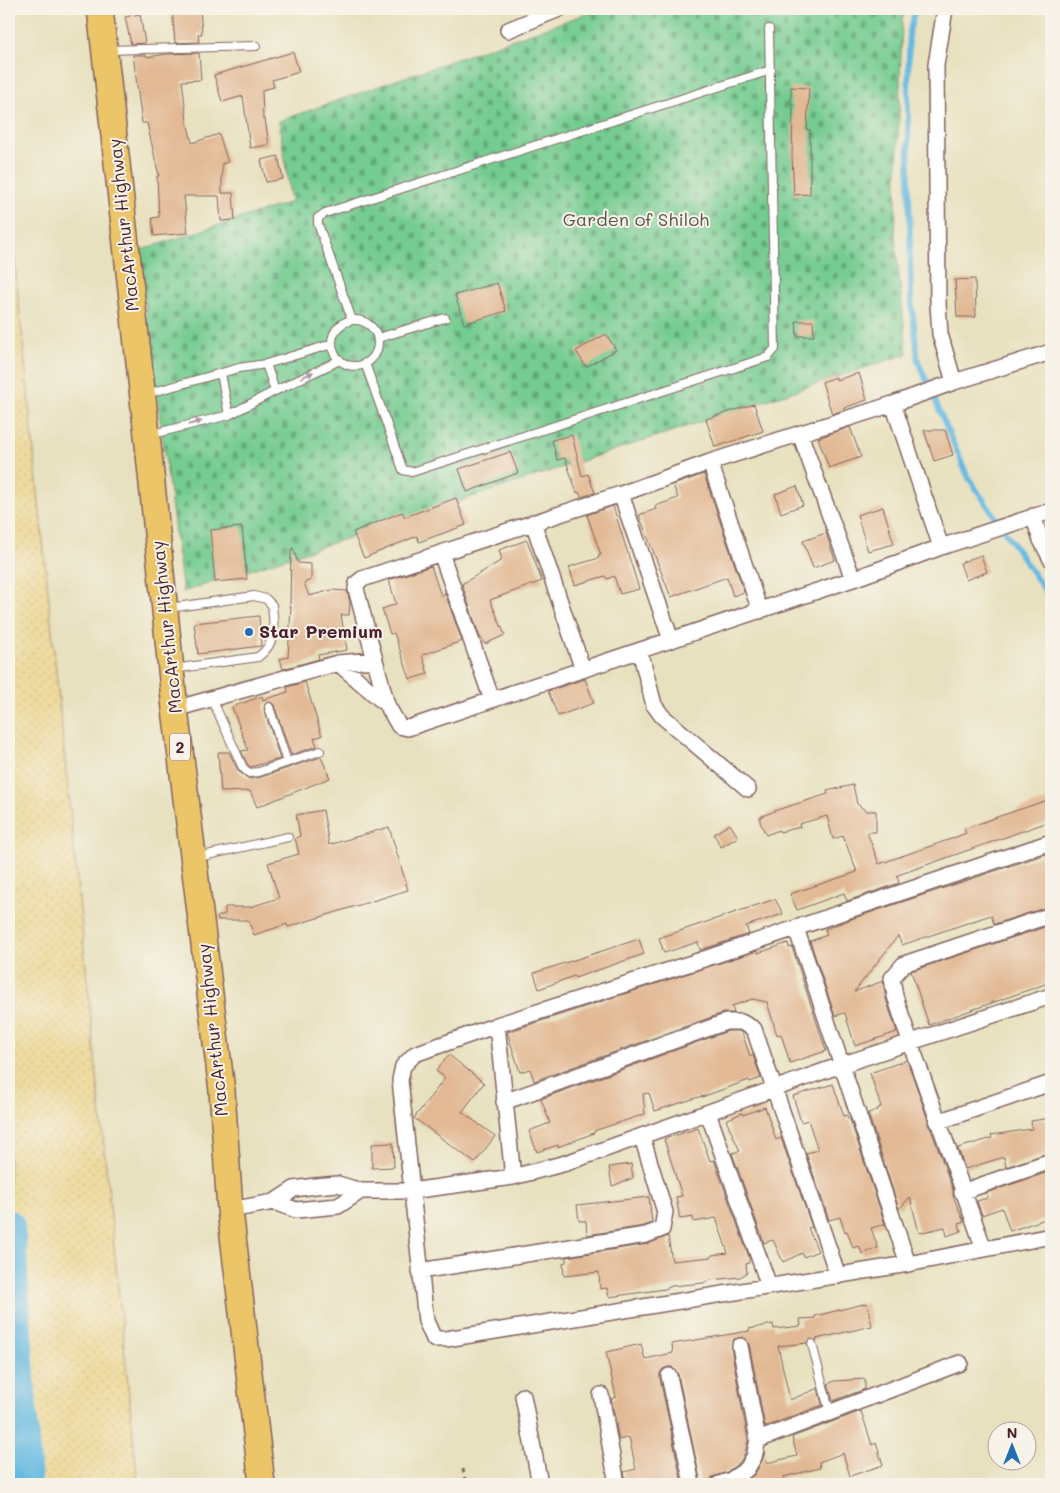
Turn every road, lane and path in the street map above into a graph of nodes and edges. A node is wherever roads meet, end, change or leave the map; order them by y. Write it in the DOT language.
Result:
graph roads {
  1 [pos="100,9"];
  2 [pos="559,9"];
  3 [pos="945,9"];
  4 [pos="769,29"];
  5 [pos="508,30"];
  6 [pos="256,46"];
  7 [pos="105,50"];
  8 [pos="771,70"];
  9 [pos="445,318"];
  10 [pos="352,320"];
  11 [pos="378,338"];
  12 [pos="332,344"];
  13 [pos="1051,352"];
  14 [pos="340,360"];
  15 [pos="366,363"];
  16 [pos="266,364"];
  17 [pos="221,374"];
  18 [pos="954,382"];
  19 [pos="275,391"];
  20 [pos="143,395"];
  21 [pos="892,404"];
  22 [pos="230,415"];
  23 [pos="800,434"];
  24 [pos="147,435"];
  25 [pos="710,462"];
  26 [pos="620,494"];
  27 [pos="1051,511"];
  28 [pos="1032,516"];
  29 [pos="533,522"];
  30 [pos="941,547"];
  31 [pos="441,553"];
  32 [pos="1051,559"];
  33 [pos="853,580"];
  34 [pos="165,609"];
  35 [pos="760,610"];
  36 [pos="671,640"];
  37 [pos="640,651"];
  38 [pos="375,660"];
  39 [pos="338,663"];
  40 [pos="171,669"];
  41 [pos="583,670"];
  42 [pos="212,699"];
  43 [pos="492,700"];
  44 [pos="387,705"];
  45 [pos="269,707"];
  46 [pos="175,709"];
  47 [pos="320,751"];
  48 [pos="287,762"];
  49 [pos="748,789"];
  50 [pos="288,837"];
  51 [pos="1051,842"];
  52 [pos="193,858"];
  53 [pos="1051,914"];
  54 [pos="796,928"];
  55 [pos="1051,996"];
  56 [pos="497,1025"];
  57 [pos="910,1042"];
  58 [pos="841,1066"];
  59 [pos="1051,1083"];
  60 [pos="775,1089"];
  61 [pos="504,1102"];
  62 [pos="708,1113"];
  63 [pos="938,1122"];
  64 [pos="642,1137"];
  65 [pos="1051,1161"];
  66 [pos="513,1177"];
  67 [pos="362,1191"];
  68 [pos="411,1191"];
  69 [pos="962,1192"];
  70 [pos="274,1202"];
  71 [pos="230,1210"];
  72 [pos="1051,1236"];
  73 [pos="984,1249"];
  74 [pos="908,1264"];
  75 [pos="420,1271"];
  76 [pos="838,1276"];
  77 [pos="769,1286"];
  78 [pos="812,1344"];
  79 [pos="740,1346"];
  80 [pos="960,1362"];
  81 [pos="669,1376"];
  82 [pos="601,1395"];
  83 [pos="523,1396"];
  84 [pos="830,1413"];
  85 [pos="758,1440"];
  86 [pos="463,1469"];
  87 [pos="262,1484"];
  88 [pos="466,1484"];
  89 [pos="540,1484"];
  90 [pos="617,1484"];
  91 [pos="692,1484"];
  92 [pos="719,1484"];
  1 -- 7 [label="highway, MacArthur Highway / 2"];
  2 -- 5 [label="street"];
  3 -- 18 [label="street"];
  4 -- 8 [label="lane"];
  6 -- 7 [label="lane"];
  7 -- 20 [label="highway, MacArthur Highway / 2"];
  8 -- 10 [label="lane"];
  8 -- 15 [label="lane"];
  9 -- 11 [label="lane"];
  10 -- 11 [label="lane"];
  10 -- 12 [label="lane"];
  11 -- 15 [label="lane"];
  12 -- 14 [label="lane"];
  12 -- 16 [label="lane"];
  13 -- 18 [label="street"];
  14 -- 15 [label="lane"];
  19 -- 14 [label="lane, one-way"];
  16 -- 17 [label="lane"];
  16 -- 19 [label="lane"];
  17 -- 20 [label="lane"];
  17 -- 22 [label="lane"];
  18 -- 21 [label="street"];
  19 -- 22 [label="lane"];
  20 -- 24 [label="highway, MacArthur Highway / 2"];
  21 -- 23 [label="street"];
  21 -- 30 [label="street"];
  24 -- 22 [label="lane, one-way"];
  23 -- 25 [label="street"];
  23 -- 33 [label="street"];
  24 -- 34 [label="highway, MacArthur Highway / 2"];
  25 -- 26 [label="street"];
  25 -- 35 [label="street"];
  26 -- 29 [label="street"];
  26 -- 36 [label="street"];
  27 -- 28 [label="street"];
  28 -- 30 [label="street"];
  28 -- 32 [label="street"];
  29 -- 31 [label="street"];
  29 -- 41 [label="street"];
  30 -- 33 [label="street"];
  31 -- 38 [label="street"];
  31 -- 43 [label="street"];
  33 -- 35 [label="street"];
  34 -- 40 [label="highway, MacArthur Highway / 2"];
  34 -- 40 [label="lane"];
  35 -- 36 [label="street"];
  36 -- 37 [label="street"];
  37 -- 41 [label="street"];
  37 -- 49 [label="street"];
  38 -- 39 [label="street"];
  38 -- 44 [label="street"];
  39 -- 42 [label="street"];
  39 -- 44 [label="street"];
  40 -- 46 [label="highway, MacArthur Highway / 2"];
  41 -- 43 [label="street"];
  42 -- 46 [label="street"];
  42 -- 48 [label="lane"];
  43 -- 44 [label="street"];
  45 -- 48 [label="lane"];
  46 -- 52 [label="highway, MacArthur Highway / 2"];
  47 -- 48 [label="lane"];
  50 -- 52 [label="lane"];
  51 -- 54 [label="street"];
  52 -- 71 [label="highway, MacArthur Highway / 2"];
  53 -- 57 [label="street"];
  54 -- 56 [label="street"];
  54 -- 58 [label="street"];
  55 -- 57 [label="street"];
  56 -- 61 [label="street"];
  56 -- 68 [label="street"];
  57 -- 58 [label="street"];
  57 -- 63 [label="street"];
  58 -- 60 [label="street"];
  58 -- 74 [label="street"];
  59 -- 63 [label="street"];
  60 -- 61 [label="street"];
  60 -- 62 [label="street"];
  60 -- 76 [label="street"];
  61 -- 66 [label="street"];
  62 -- 64 [label="street"];
  62 -- 77 [label="street"];
  63 -- 69 [label="street"];
  64 -- 66 [label="street"];
  64 -- 75 [label="street"];
  65 -- 69 [label="street"];
  66 -- 68 [label="street"];
  67 -- 68 [label="street"];
  67 -- 70 [label="street"];
  67 -- 70 [label="street"];
  68 -- 75 [label="street"];
  69 -- 73 [label="street"];
  70 -- 71 [label="street"];
  71 -- 87 [label="highway, MacArthur Highway / 2"];
  72 -- 73 [label="street"];
  73 -- 74 [label="street"];
  74 -- 76 [label="street"];
  75 -- 77 [label="street"];
  76 -- 77 [label="street"];
  78 -- 84 [label="lane"];
  79 -- 85 [label="street"];
  80 -- 84 [label="street"];
  81 -- 91 [label="street"];
  82 -- 90 [label="street"];
  83 -- 89 [label="street"];
  84 -- 85 [label="street"];
  85 -- 92 [label="street"];
  86 -- 88 [label="path"];
}
